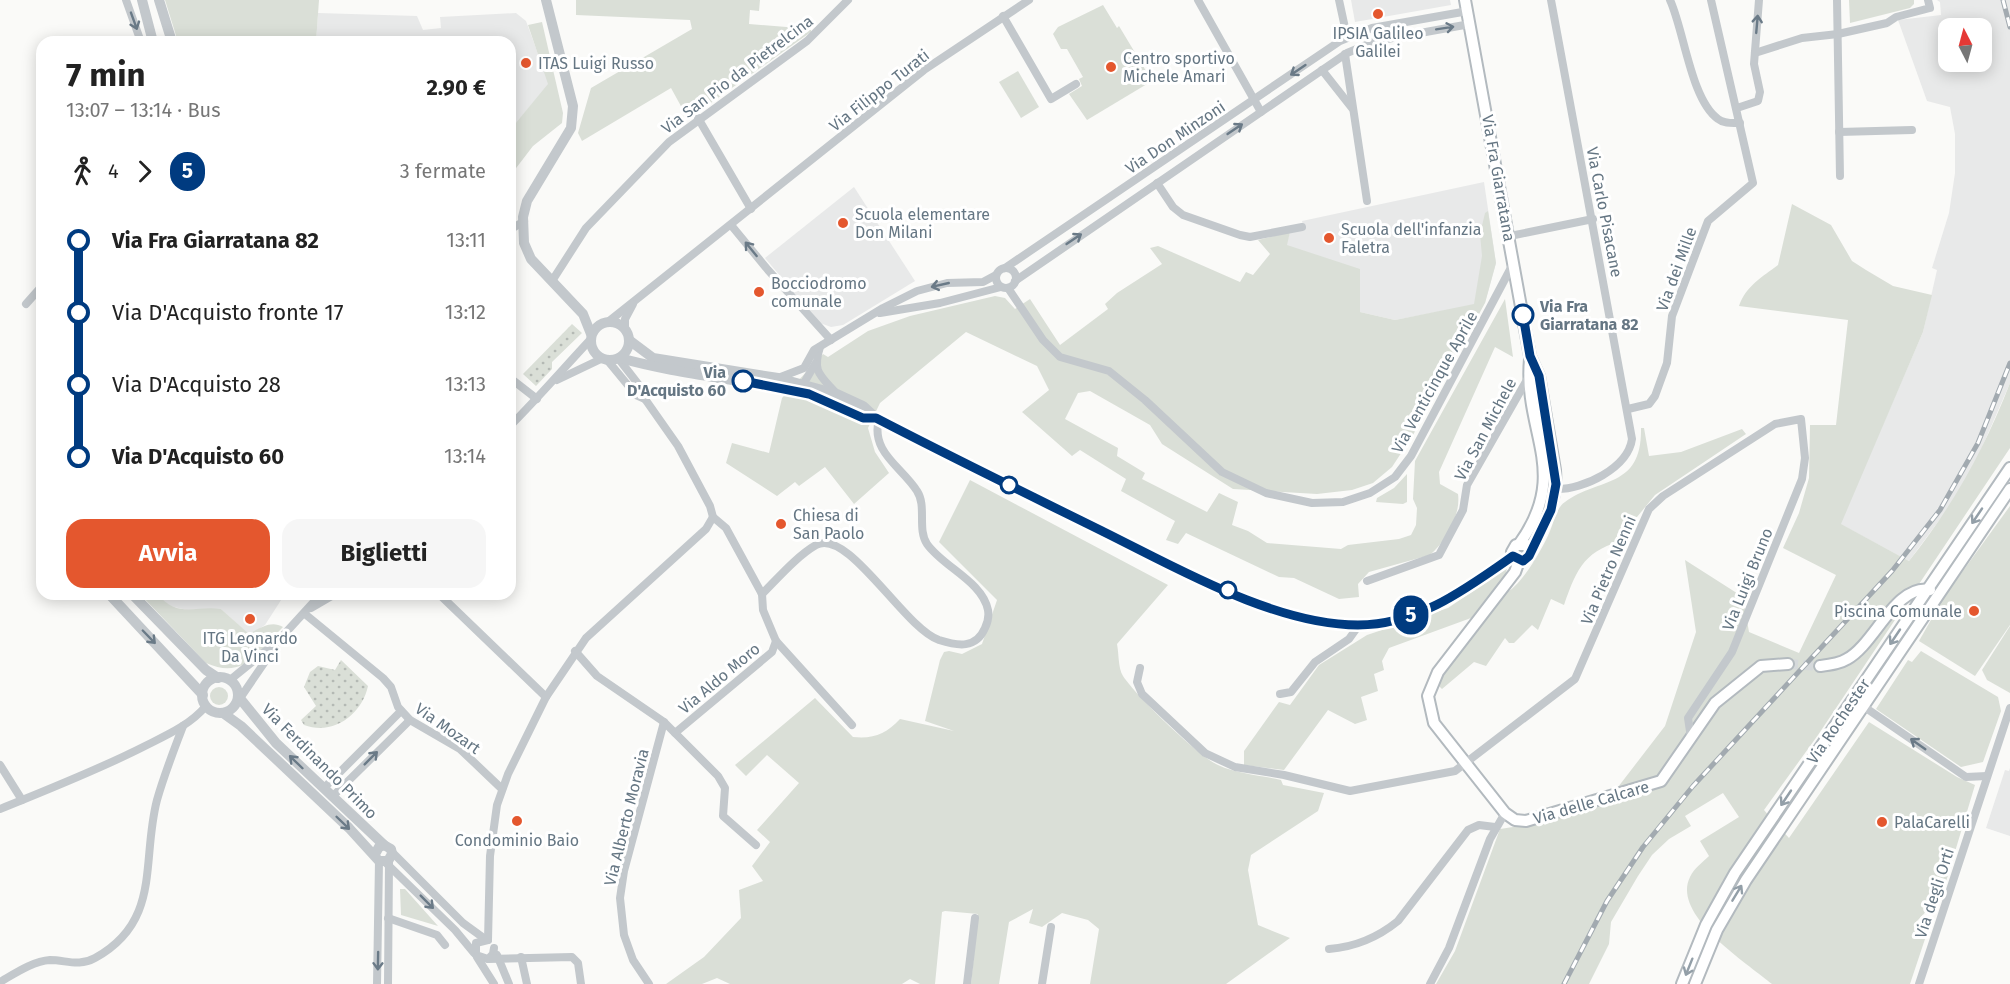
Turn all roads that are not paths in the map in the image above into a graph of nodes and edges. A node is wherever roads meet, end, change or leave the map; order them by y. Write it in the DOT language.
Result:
graph roads {
  1 [pos="126,0"];
  2 [pos="142,0"];
  3 [pos="159,0"];
  4 [pos="546,0"];
  5 [pos="848,0"];
  6 [pos="1029,0"];
  7 [pos="1198,0"];
  8 [pos="1339,0"];
  9 [pos="1551,0"];
  10 [pos="1670,0"];
  11 [pos="1711,0"];
  12 [pos="1760,0"];
  13 [pos="1837,0"];
  14 [pos="1929,4"];
  15 [pos="1467,5"];
  16 [pos="1003,16"];
  17 [pos="1470,24"];
  18 [pos="1838,34"];
  19 [pos="139,36"];
  20 [pos="151,36"];
  21 [pos="170,36"];
  22 [pos="1347,38"];
  23 [pos="1345,54"];
  24 [pos="1755,54"];
  25 [pos="1322,70"];
  26 [pos="1076,84"];
  27 [pos="1254,100"];
  28 [pos="1352,108"];
  29 [pos="1737,108"];
  30 [pos="1261,112"];
  31 [pos="698,118"];
  32 [pos="1740,123"];
  33 [pos="1912,130"];
  34 [pos="1839,132"];
  35 [pos="1840,176"];
  36 [pos="1157,183"];
  37 [pos="1367,201"];
  38 [pos="751,209"];
  39 [pos="1593,219"];
  40 [pos="524,221"];
  41 [pos="731,225"];
  42 [pos="516,226"];
  43 [pos="1302,227"];
  44 [pos="1510,236"];
  45 [pos="1514,261"];
  46 [pos="1005,268"];
  47 [pos="996,275"];
  48 [pos="552,281"];
  49 [pos="1015,281"];
  50 [pos="1004,287"];
  51 [pos="36,293"];
  52 [pos="26,304"];
  53 [pos="633,304"];
  54 [pos="875,313"];
  55 [pos="583,314"];
  56 [pos="606,322"];
  57 [pos="624,329"];
  58 [pos="591,337"];
  59 [pos="629,340"];
  60 [pos="831,340"];
  61 [pos="820,347"];
  62 [pos="1530,356"];
  63 [pos="612,359"];
  64 [pos="815,364"];
  65 [pos="804,368"];
  66 [pos="778,378"];
  67 [pos="1528,378"];
  68 [pos="556,381"];
  69 [pos="516,383"];
  70 [pos="803,388"];
  71 [pos="837,394"];
  72 [pos="537,399"];
  73 [pos="1628,409"];
  74 [pos="878,418"];
  75 [pos="1801,419"];
  76 [pos="516,420"];
  77 [pos="2010,468"];
  78 [pos="1556,489"];
  79 [pos="2010,489"];
  80 [pos="713,517"];
  81 [pos="1520,543"];
  82 [pos="1530,553"];
  83 [pos="1516,558"];
  84 [pos="1367,581"];
  85 [pos="1928,588"];
  86 [pos="762,594"];
  87 [pos="1938,595"];
  88 [pos="115,600"];
  89 [pos="138,600"];
  90 [pos="316,600"];
  91 [pos="326,600"];
  92 [pos="445,600"];
  93 [pos="306,612"];
  94 [pos="1359,625"];
  95 [pos="279,640"];
  96 [pos="776,641"];
  97 [pos="575,651"];
  98 [pos="1788,664"];
  99 [pos="1820,666"];
  100 [pos="1140,668"];
  101 [pos="218,678"];
  102 [pos="230,680"];
  103 [pos="1280,694"];
  104 [pos="203,695"];
  105 [pos="546,697"];
  106 [pos="237,701"];
  107 [pos="206,706"];
  108 [pos="1863,706"];
  109 [pos="2010,708"];
  110 [pos="401,711"];
  111 [pos="223,712"];
  112 [pos="411,720"];
  113 [pos="664,722"];
  114 [pos="852,725"];
  115 [pos="183,726"];
  116 [pos="675,733"];
  117 [pos="2006,734"];
  118 [pos="1691,738"];
  119 [pos="0,765"];
  120 [pos="1466,765"];
  121 [pos="1987,776"];
  122 [pos="324,788"];
  123 [pos="502,789"];
  124 [pos="332,797"];
  125 [pos="22,800"];
  126 [pos="0,809"];
  127 [pos="1505,813"];
  128 [pos="1496,827"];
  129 [pos="756,845"];
  130 [pos="385,857"];
  131 [pos="406,881"];
  132 [pos="388,902"];
  133 [pos="388,918"];
  134 [pos="975,918"];
  135 [pos="1051,927"];
  136 [pos="378,941"];
  137 [pos="388,941"];
  138 [pos="490,943"];
  139 [pos="446,945"];
  140 [pos="1329,949"];
  141 [pos="475,954"];
  142 [pos="518,957"];
  143 [pos="488,958"];
  144 [pos="498,958"];
  145 [pos="0,982"];
  146 [pos="377,984"];
  147 [pos="388,984"];
  148 [pos="494,984"];
  149 [pos="509,984"];
  150 [pos="527,984"];
  151 [pos="581,984"];
  152 [pos="649,984"];
  153 [pos="967,984"];
  154 [pos="1042,984"];
  155 [pos="1430,984"];
  156 [pos="1682,984"];
  157 [pos="1695,984"];
  158 [pos="1919,984"];
  1 -- 19 [label="street, one-way"];
  2 -- 20 [label="street"];
  3 -- 21 [label="street"];
  4 -- 40 [label="street"];
  5 -- 31 [label="street, Via San Pio da Pietrelcina"];
  6 -- 16 [label="street, Via Filippo Turati"];
  7 -- 27 [label="street"];
  8 -- 22 [label="street"];
  9 -- 39 [label="street, Via Carlo Pisacane"];
  10 -- 32 [label="street"];
  11 -- 29 [label="street, Via dei Mille"];
  24 -- 12 [label="street, one-way"];
  13 -- 18 [label="street"];
  14 -- 18 [label="street"];
  15 -- 17 [label="main road, Via Fra Giarratana"];
  15 -- 22 [label="street, Via Don Minzoni"];
  16 -- 26 [label="street"];
  16 -- 38 [label="street, Via Filippo Turati"];
  23 -- 17 [label="street, Via Don Minzoni, one-way"];
  17 -- 44 [label="main road, Via Fra Giarratana"];
  18 -- 24 [label="street"];
  18 -- 34 [label="street"];
  22 -- 27 [label="street, Via Don Minzoni, one-way"];
  23 -- 25 [label="street, Via Don Minzoni"];
  23 -- 28 [label="street"];
  24 -- 29 [label="street"];
  25 -- 28 [label="street"];
  25 -- 30 [label="street, Via Don Minzoni"];
  27 -- 30 [label="street"];
  27 -- 46 [label="street, Via Don Minzoni"];
  28 -- 37 [label="street"];
  29 -- 32 [label="street, Via dei Mille"];
  36 -- 30 [label="street, Via Don Minzoni, one-way"];
  31 -- 38 [label="street"];
  31 -- 48 [label="street, Via San Pio da Pietrelcina"];
  32 -- 73 [label="street, Via dei Mille"];
  33 -- 34 [label="street"];
  34 -- 35 [label="street"];
  36 -- 43 [label="street"];
  49 -- 36 [label="street, Via Don Minzoni, one-way"];
  38 -- 41 [label="street, Via Filippo Turati"];
  39 -- 44 [label="street"];
  39 -- 73 [label="street, Via Carlo Pisacane"];
  40 -- 42 [label="street"];
  40 -- 48 [label="street"];
  41 -- 53 [label="street, Via Filippo Turati"];
  60 -- 41 [label="street, one-way"];
  44 -- 45 [label="main road, Via Fra Giarratana"];
  45 -- 50 [label="street, Via Venticinque Aprile"];
  45 -- 62 [label="main road, Via Fra Giarratana"];
  46 -- 47 [label="street, Via Don Minzoni"];
  46 -- 49 [label="street"];
  47 -- 50 [label="street"];
  47 -- 54 [label="street, Via Don Minzoni, one-way"];
  48 -- 55 [label="street"];
  49 -- 50 [label="street, Via Don Minzoni"];
  50 -- 54 [label="street, Via Don Minzoni"];
  51 -- 52 [label="street"];
  53 -- 56 [label="street, Via Filippo Turati"];
  53 -- 57 [label="street"];
  54 -- 60 [label="street, Via Don Minzoni"];
  55 -- 56 [label="street"];
  55 -- 58 [label="street"];
  56 -- 57 [label="street"];
  56 -- 58 [label="street"];
  57 -- 59 [label="street"];
  58 -- 63 [label="street"];
  58 -- 68 [label="street"];
  59 -- 63 [label="street"];
  59 -- 66 [label="street"];
  60 -- 61 [label="street, Via Don Minzoni"];
  61 -- 64 [label="street"];
  61 -- 65 [label="street"];
  62 -- 67 [label="main road, Via Fra Giarratana"];
  62 -- 78 [label="main road, Via Fra Giarratana"];
  63 -- 68 [label="street"];
  63 -- 70 [label="street"];
  63 -- 80 [label="street, Via Aldo Moro"];
  64 -- 70 [label="street"];
  64 -- 71 [label="street"];
  65 -- 66 [label="street"];
  65 -- 70 [label="street"];
  66 -- 70 [label="street"];
  67 -- 81 [label="main road, Via Fra Giarratana"];
  67 -- 84 [label="street, Via San Michele"];
  68 -- 72 [label="street"];
  69 -- 72 [label="street"];
  70 -- 71 [label="street"];
  70 -- 74 [label="street"];
  71 -- 74 [label="street"];
  72 -- 76 [label="street"];
  73 -- 78 [label="street, Via Carlo Pisacane"];
  74 -- 86 [label="street"];
  74 -- 94 [label="street"];
  75 -- 118 [label="street, Via Luigi Bruno"];
  75 -- 120 [label="street, Via Pietro Nenni"];
  77 -- 85 [label="main road, Via Rochester, one-way"];
  78 -- 82 [label="main road, Via Fra Giarratana"];
  79 -- 87 [label="main road, Via Rochester"];
  80 -- 86 [label="street, Via Aldo Moro"];
  80 -- 97 [label="street"];
  81 -- 82 [label="main road"];
  81 -- 83 [label="main road"];
  82 -- 83 [label="main road"];
  83 -- 94 [label="street"];
  83 -- 120 [label="main road"];
  85 -- 87 [label="main road"];
  85 -- 99 [label="main road"];
  85 -- 156 [label="main road, Via Rochester, one-way"];
  86 -- 96 [label="street, Via Aldo Moro"];
  87 -- 108 [label="main road, Via Rochester"];
  88 -- 104 [label="street, one-way"];
  89 -- 101 [label="street"];
  90 -- 93 [label="street"];
  91 -- 93 [label="street"];
  92 -- 105 [label="street"];
  93 -- 95 [label="street"];
  93 -- 110 [label="street, Via Mozart"];
  94 -- 103 [label="street"];
  95 -- 102 [label="street"];
  95 -- 106 [label="street"];
  96 -- 114 [label="street, Via Aldo Moro"];
  96 -- 116 [label="street, Via Aldo Moro"];
  97 -- 105 [label="street"];
  97 -- 113 [label="street"];
  98 -- 118 [label="main road, Via delle Calcare"];
  100 -- 120 [label="street, Via Pietro Nenni"];
  101 -- 102 [label="street"];
  101 -- 104 [label="street"];
  102 -- 106 [label="street"];
  104 -- 107 [label="street"];
  105 -- 123 [label="street"];
  106 -- 111 [label="street"];
  122 -- 106 [label="street, Via Ferdinando Primo, one-way"];
  107 -- 111 [label="street"];
  107 -- 115 [label="street"];
  121 -- 108 [label="street, one-way"];
  157 -- 108 [label="main road, Via Rochester, one-way"];
  109 -- 117 [label="street, Via degli Orti"];
  110 -- 112 [label="street, Via Mozart"];
  110 -- 122 [label="street"];
  111 -- 130 [label="street, Via Ferdinando Primo, one-way"];
  112 -- 123 [label="street, Via Mozart"];
  124 -- 112 [label="street, one-way"];
  113 -- 116 [label="street"];
  113 -- 152 [label="street, Via Alberto Moravia"];
  115 -- 125 [label="street"];
  115 -- 145 [label="street"];
  116 -- 129 [label="street"];
  117 -- 121 [label="street, Via degli Orti"];
  118 -- 127 [label="main road, Via delle Calcare"];
  119 -- 125 [label="street"];
  120 -- 127 [label="main road"];
  121 -- 158 [label="street, Via degli Orti"];
  122 -- 124 [label="street, Via Ferdinando Primo"];
  123 -- 138 [label="street"];
  124 -- 130 [label="street, Via Ferdinando Primo"];
  125 -- 126 [label="street"];
  127 -- 128 [label="street"];
  128 -- 140 [label="street"];
  128 -- 155 [label="street"];
  130 -- 131 [label="street, Via Ferdinando Primo"];
  130 -- 132 [label="street"];
  130 -- 136 [label="street"];
  130 -- 138 [label="street, Via Ferdinando Primo"];
  131 -- 132 [label="street"];
  131 -- 141 [label="street, Via Ferdinando Primo, one-way"];
  132 -- 133 [label="street"];
  133 -- 137 [label="street"];
  133 -- 139 [label="street"];
  134 -- 153 [label="street"];
  135 -- 154 [label="street"];
  136 -- 137 [label="street"];
  136 -- 146 [label="street, one-way"];
  137 -- 147 [label="street"];
  138 -- 141 [label="street"];
  138 -- 142 [label="street"];
  138 -- 143 [label="street"];
  138 -- 144 [label="street, Via Ferdinando Primo"];
  141 -- 143 [label="street"];
  141 -- 148 [label="street, Via Ferdinando Primo"];
  142 -- 144 [label="street"];
  142 -- 150 [label="street"];
  142 -- 151 [label="street"];
  143 -- 144 [label="street"];
  144 -- 149 [label="street, Via Ferdinando Primo"];
}
